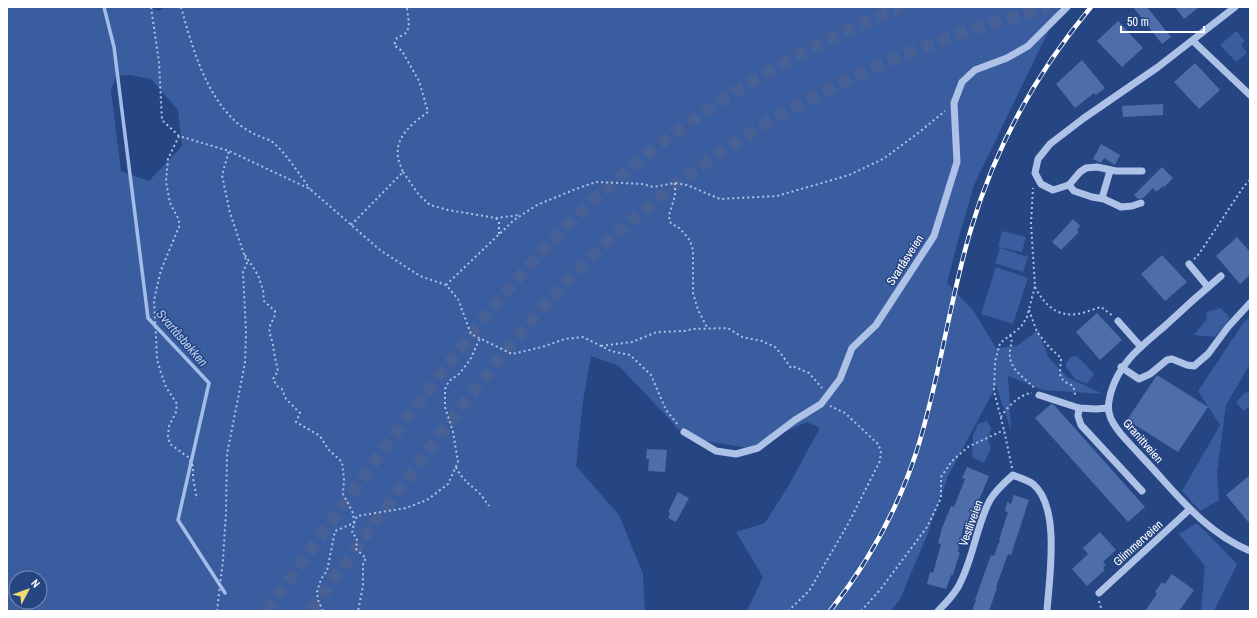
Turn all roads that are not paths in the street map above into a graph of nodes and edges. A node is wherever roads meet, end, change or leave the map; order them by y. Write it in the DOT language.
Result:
graph roads {
  1 [pos="1067,7"];
  2 [pos="1235,7"];
  3 [pos="1193,41"];
  4 [pos="1250,95"];
  5 [pos="1110,171"];
  6 [pos="1142,171"];
  7 [pos="1069,186"];
  8 [pos="1102,198"];
  9 [pos="1141,203"];
  10 [pos="1189,264"];
  11 [pos="1221,276"];
  12 [pos="1208,287"];
  13 [pos="1250,303"];
  14 [pos="1118,321"];
  15 [pos="1141,347"];
  16 [pos="1121,367"];
  17 [pos="1138,379"];
  18 [pos="1146,384"];
  19 [pos="1039,394"];
  20 [pos="1077,407"];
  21 [pos="1108,408"];
  22 [pos="684,432"];
  23 [pos="1142,491"];
  24 [pos="1190,509"];
  25 [pos="1250,551"];
  26 [pos="1099,593"];
  27 [pos="938,611"];
  28 [pos="1047,611"];
  1 -- 22 [label="street, Svartåsveien"];
  2 -- 3 [label="street"];
  3 -- 4 [label="street"];
  3 -- 7 [label="street"];
  5 -- 6 [label="street"];
  5 -- 7 [label="street"];
  5 -- 8 [label="street"];
  7 -- 8 [label="street"];
  8 -- 9 [label="street"];
  10 -- 12 [label="street"];
  11 -- 12 [label="street"];
  12 -- 15 [label="street"];
  13 -- 17 [label="street"];
  14 -- 15 [label="street"];
  15 -- 16 [label="street"];
  16 -- 17 [label="street"];
  16 -- 21 [label="street"];
  17 -- 18 [label="street"];
  19 -- 20 [label="street"];
  20 -- 21 [label="street"];
  20 -- 23 [label="street"];
  21 -- 24 [label="street, Granittveien"];
  24 -- 25 [label="street, Granittveien"];
  24 -- 26 [label="street, Glimmerveien"];
  27 -- 28 [label="street, Vestliveien"];
}
